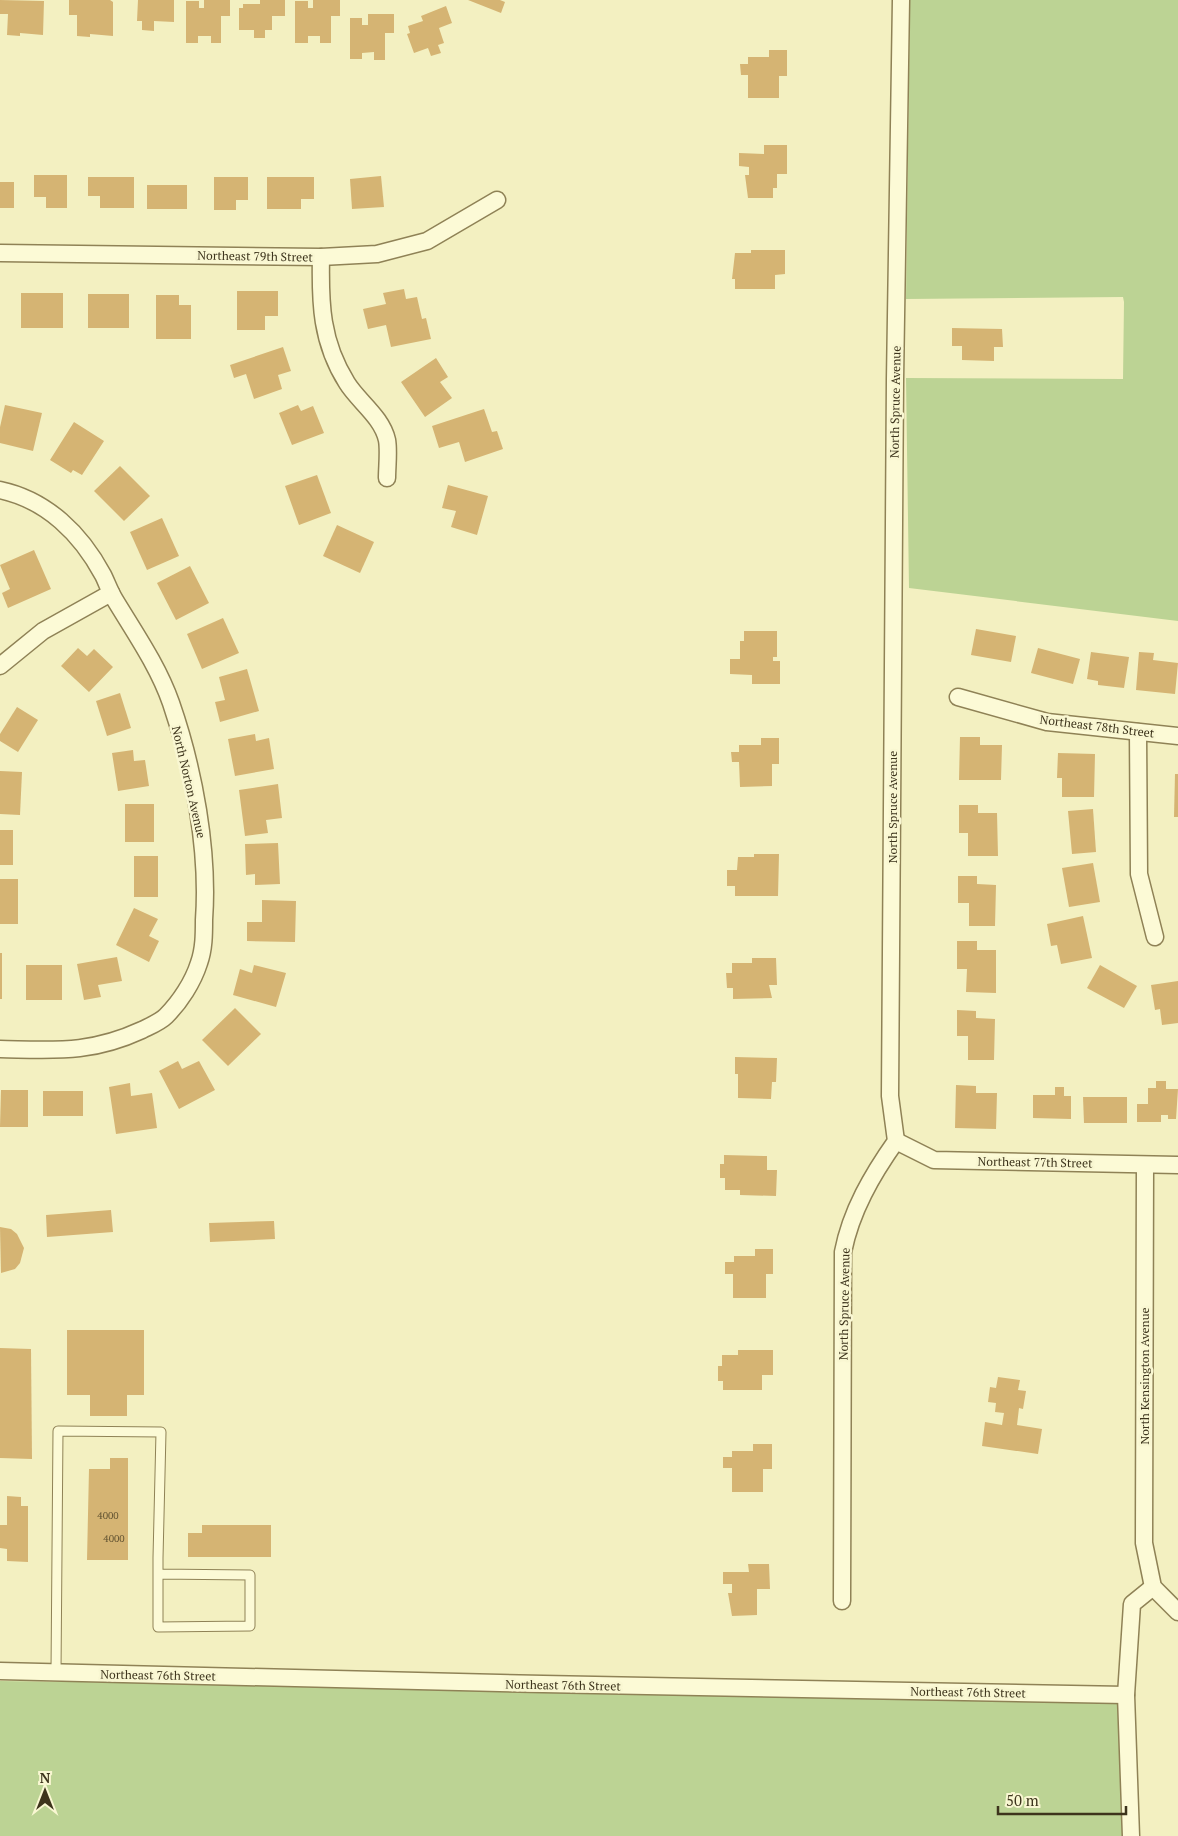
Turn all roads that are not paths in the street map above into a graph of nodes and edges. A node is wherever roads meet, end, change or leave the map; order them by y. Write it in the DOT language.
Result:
graph roads {
  1 [pos="901,0"];
  2 [pos="497,200"];
  3 [pos="0,253"];
  4 [pos="321,257"];
  5 [pos="386,478"];
  6 [pos="0,490"];
  7 [pos="111,593"];
  8 [pos="0,666"];
  9 [pos="958,697"];
  10 [pos="1138,732"];
  11 [pos="1178,736"];
  12 [pos="1155,937"];
  13 [pos="0,1049"];
  14 [pos="896,1141"];
  15 [pos="1144,1165"];
  16 [pos="1178,1165"];
  17 [pos="158,1574"];
  18 [pos="1153,1586"];
  19 [pos="842,1601"];
  20 [pos="1178,1612"];
  21 [pos="0,1671"];
  22 [pos="56,1672"];
  23 [pos="1126,1695"];
  24 [pos="1131,1836"];
  1 -- 14 [label="street, North Spruce Avenue"];
  2 -- 4 [label="street, Northeast 79th Street"];
  3 -- 4 [label="street, Northeast 79th Street"];
  4 -- 5 [label="street"];
  6 -- 7 [label="street, North Norton Avenue"];
  7 -- 8 [label="street"];
  7 -- 13 [label="street, North Norton Avenue"];
  9 -- 10 [label="street, Northeast 78th Street"];
  10 -- 11 [label="street, Northeast 78th Street"];
  10 -- 12 [label="street"];
  14 -- 15 [label="street, Northeast 77th Street"];
  14 -- 19 [label="street, North Spruce Avenue"];
  15 -- 16 [label="street, Northeast 77th Street"];
  15 -- 18 [label="street, North Kensington Avenue"];
  17 -- 17 [label="lane"];
  17 -- 22 [label="lane"];
  18 -- 20 [label="street"];
  18 -- 23 [label="street"];
  21 -- 22 [label="street, Northeast 76th Street"];
  22 -- 23 [label="street, Northeast 76th Street"];
  23 -- 24 [label="street"];
}
